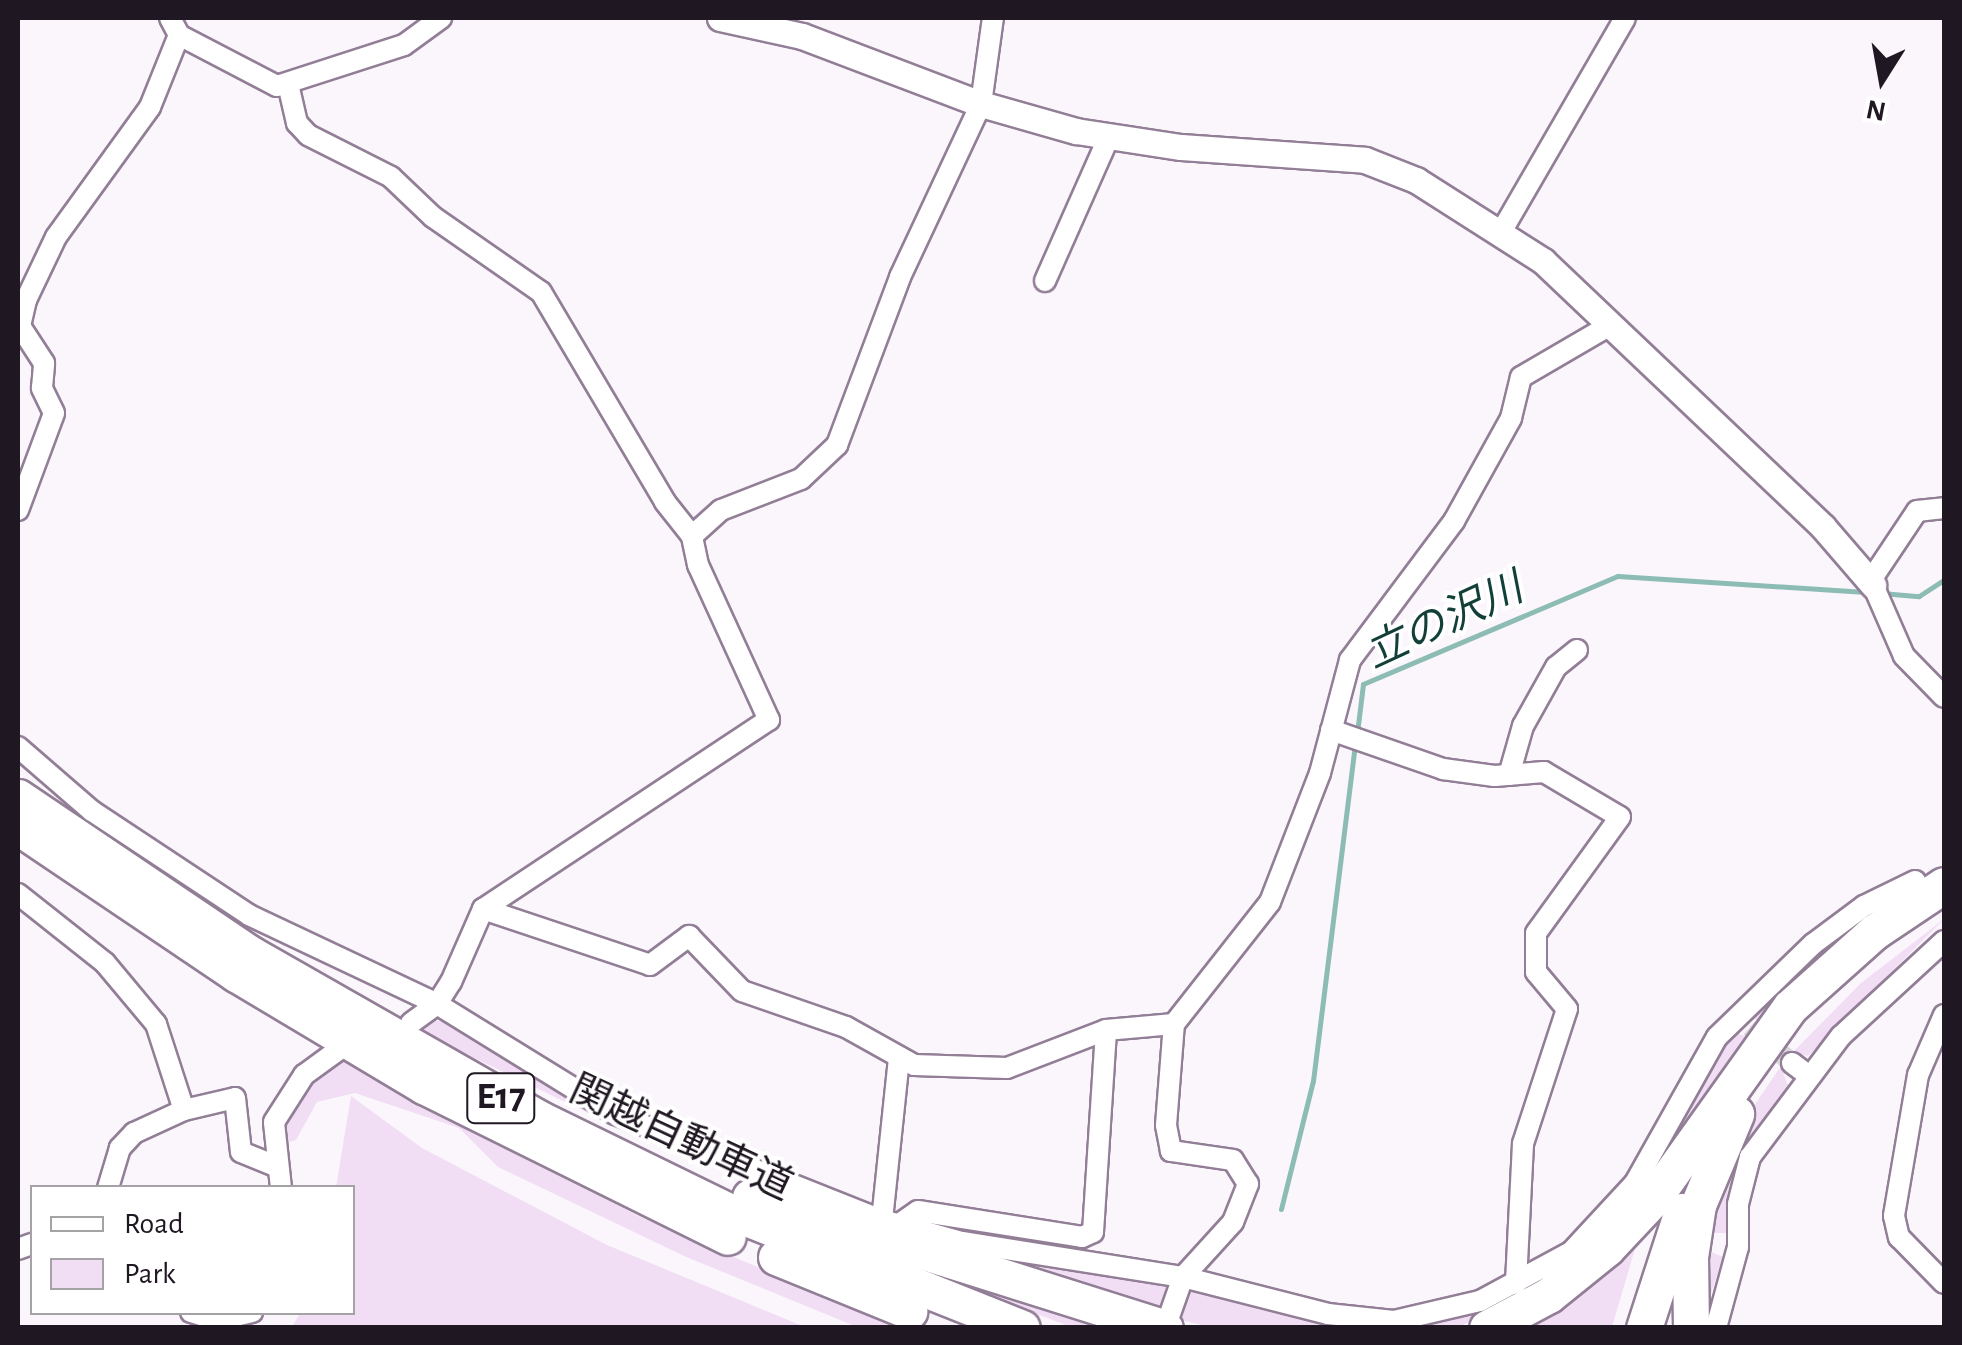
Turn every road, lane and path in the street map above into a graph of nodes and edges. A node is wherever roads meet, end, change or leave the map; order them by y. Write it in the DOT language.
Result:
graph roads {
  1 [pos="441,18"];
  2 [pos="720,18"];
  3 [pos="992,18"];
  4 [pos="1625,18"];
  5 [pos="175,26"];
  6 [pos="288,84"];
  7 [pos="982,104"];
  8 [pos="1108,139"];
  9 [pos="1501,232"];
  10 [pos="1045,280"];
  11 [pos="1607,326"];
  12 [pos="1944,508"];
  13 [pos="18,510"];
  14 [pos="692,536"];
  15 [pos="1872,582"];
  16 [pos="1577,650"];
  17 [pos="1944,697"];
  18 [pos="1331,730"];
  19 [pos="18,747"];
  20 [pos="1509,775"];
  21 [pos="18,797"];
  22 [pos="18,827"];
  23 [pos="1930,883"];
  24 [pos="18,894"];
  25 [pos="1944,908"];
  26 [pos="483,909"];
  27 [pos="1944,941"];
  28 [pos="437,1004"];
  29 [pos="1944,1015"];
  30 [pos="411,1023"];
  31 [pos="1174,1024"];
  32 [pos="1106,1030"];
  33 [pos="336,1052"];
  34 [pos="899,1057"];
  35 [pos="441,1066"];
  36 [pos="184,1110"];
  37 [pos="1716,1126"];
  38 [pos="274,1166"];
  39 [pos="109,1185"];
  40 [pos="279,1185"];
  41 [pos="890,1222"];
  42 [pos="1181,1281"];
  43 [pos="1944,1283"];
  44 [pos="1516,1284"];
  45 [pos="201,1315"];
  46 [pos="239,1315"];
  47 [pos="952,1328"];
  48 [pos="1022,1328"];
  49 [pos="1165,1328"];
  50 [pos="1487,1328"];
  51 [pos="1626,1328"];
  52 [pos="1644,1328"];
  53 [pos="1691,1328"];
  54 [pos="1716,1328"];
  1 -- 6 [label="street"];
  2 -- 7 [label="street"];
  3 -- 7 [label="street"];
  4 -- 9 [label="street"];
  5 -- 6 [label="street"];
  5 -- 13 [label="street"];
  6 -- 14 [label="street"];
  7 -- 8 [label="street"];
  7 -- 14 [label="street"];
  8 -- 9 [label="street"];
  8 -- 10 [label="street"];
  9 -- 11 [label="street"];
  11 -- 15 [label="street"];
  11 -- 18 [label="street"];
  12 -- 15 [label="street"];
  14 -- 26 [label="street"];
  15 -- 17 [label="street"];
  16 -- 20 [label="street"];
  18 -- 20 [label="street"];
  18 -- 31 [label="street"];
  19 -- 28 [label="street"];
  20 -- 44 [label="street"];
  21 -- 35 [label="highway, 関越自動車道 / E17"];
  22 -- 47 [label="highway, 関越自動車道 / E17"];
  23 -- 37 [label="highway"];
  23 -- 44 [label="street"];
  24 -- 36 [label="street"];
  25 -- 37 [label="highway"];
  26 -- 28 [label="street"];
  26 -- 34 [label="street"];
  27 -- 54 [label="street"];
  28 -- 30 [label="street"];
  28 -- 41 [label="street"];
  29 -- 43 [label="street"];
  31 -- 32 [label="street"];
  31 -- 42 [label="street"];
  32 -- 34 [label="street"];
  32 -- 41 [label="street"];
  33 -- 38 [label="street"];
  34 -- 41 [label="street"];
  35 -- 48 [label="highway, 関越自動車道 / E17"];
  35 -- 49 [label="highway"];
  36 -- 38 [label="street"];
  36 -- 39 [label="street"];
  37 -- 50 [label="highway"];
  37 -- 51 [label="highway"];
  37 -- 52 [label="highway"];
  37 -- 53 [label="highway"];
  38 -- 40 [label="street"];
  41 -- 42 [label="street"];
  42 -- 44 [label="street"];
  42 -- 49 [label="street"];
  45 -- 46 [label="street"];
}
